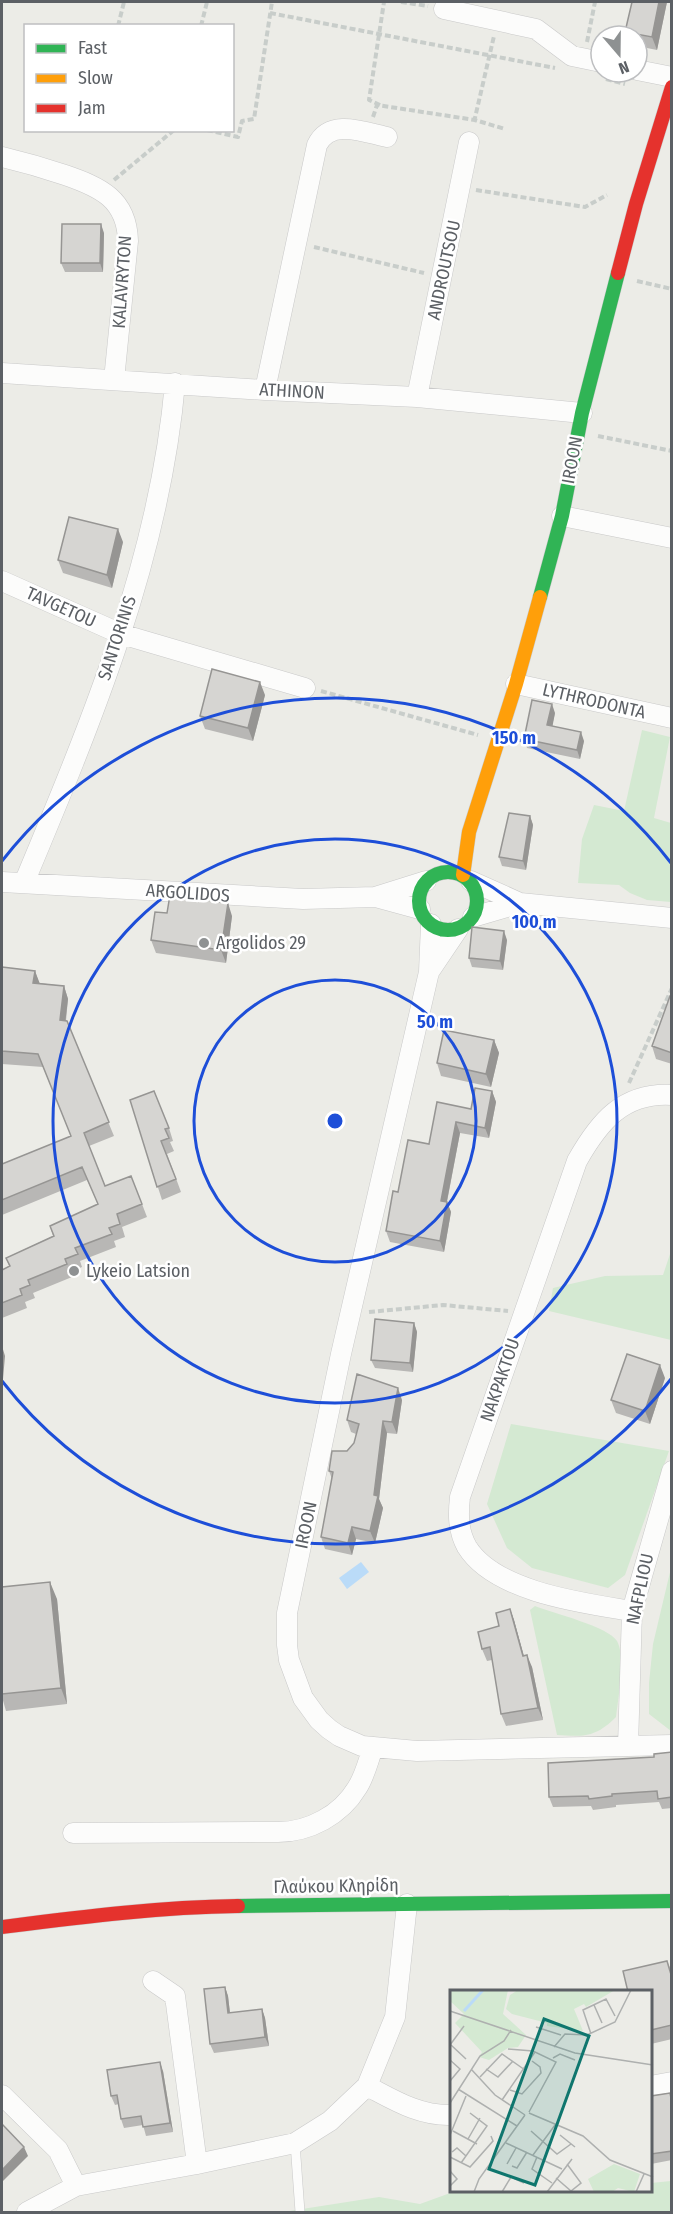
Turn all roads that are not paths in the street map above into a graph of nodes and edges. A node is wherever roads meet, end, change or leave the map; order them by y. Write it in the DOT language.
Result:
graph roads {
  1 [pos="444,9"];
  2 [pos="589,64"];
  3 [pos="672,77"];
  4 [pos="649,78"];
  5 [pos="672,87"];
  6 [pos="378,135"];
  7 [pos="664,137"];
  8 [pos="470,142"];
  9 [pos="2,157"];
  10 [pos="2,373"];
  11 [pos="114,380"];
  12 [pos="175,383"];
  13 [pos="265,390"];
  14 [pos="417,397"];
  15 [pos="579,422"];
  16 [pos="562,516"];
  17 [pos="672,538"];
  18 [pos="2,581"];
  19 [pos="121,634"];
  20 [pos="516,684"];
  21 [pos="305,688"];
  22 [pos="672,718"];
  23 [pos="468,832"];
  24 [pos="444,871"];
  25 [pos="467,878"];
  26 [pos="426,881"];
  27 [pos="2,882"];
  28 [pos="24,883"];
  29 [pos="375,897"];
  30 [pos="519,903"];
  31 [pos="425,916"];
  32 [pos="672,918"];
  33 [pos="466,923"];
  34 [pos="429,972"];
  35 [pos="672,1095"];
  36 [pos="672,1471"];
  37 [pos="632,1611"];
  38 [pos="672,1745"];
  39 [pos="628,1746"];
  40 [pos="373,1748"];
  41 [pos="73,1833"];
  42 [pos="672,1901"];
  43 [pos="407,1918"];
  44 [pos="2,1927"];
  45 [pos="65,1933"];
  46 [pos="2,1938"];
  47 [pos="153,1981"];
  48 [pos="672,2082"];
  49 [pos="367,2086"];
  50 [pos="652,2086"];
  51 [pos="2,2095"];
  52 [pos="450,2115"];
  53 [pos="295,2143"];
  54 [pos="197,2164"];
  55 [pos="76,2186"];
  56 [pos="27,2212"];
  57 [pos="300,2212"];
  1 -- 2 [label="street"];
  3 -- 4 [label="street"];
  5 -- 7 [label="street, IROON"];
  6 -- 13 [label="street"];
  7 -- 15 [label="street, IROON"];
  8 -- 14 [label="street, ANDROUTSOU"];
  9 -- 11 [label="street, KALAVRYTON"];
  10 -- 11 [label="street, ATHINON"];
  11 -- 12 [label="street, ATHINON"];
  12 -- 13 [label="street, ATHINON"];
  12 -- 19 [label="street, SANTORINIS"];
  13 -- 14 [label="street, ATHINON"];
  14 -- 15 [label="street, ATHINON"];
  15 -- 16 [label="street, IROON"];
  16 -- 17 [label="street"];
  16 -- 20 [label="street, IROON"];
  18 -- 19 [label="street, TAVGETOU"];
  19 -- 21 [label="street, TAVGETOU"];
  19 -- 28 [label="street, SANTORINIS"];
  20 -- 22 [label="street, LYTHRODONTA"];
  20 -- 23 [label="street, IROON"];
  23 -- 24 [label="street, IROON"];
  23 -- 25 [label="street, IROON"];
  24 -- 25 [label="street"];
  24 -- 26 [label="street"];
  25 -- 30 [label="street"];
  25 -- 33 [label="street"];
  26 -- 29 [label="street, ARGOLIDOS"];
  26 -- 31 [label="street"];
  27 -- 28 [label="street, ARGOLIDOS"];
  28 -- 29 [label="street, ARGOLIDOS"];
  29 -- 31 [label="street, ARGOLIDOS"];
  30 -- 32 [label="street"];
  30 -- 33 [label="street"];
  31 -- 33 [label="street"];
  31 -- 34 [label="street, IROON"];
  33 -- 34 [label="street, IROON"];
  34 -- 40 [label="street, IROON"];
  35 -- 37 [label="street, NAKPAKTOU"];
  36 -- 37 [label="street, NAFPLIOU"];
  37 -- 39 [label="street, NAFPLIOU"];
  38 -- 39 [label="street, IROON"];
  39 -- 40 [label="street, IROON"];
  40 -- 41 [label="street"];
  42 -- 43 [label="street, Γλαύκου Κληρίδη"];
  43 -- 44 [label="street, Γλαύκου Κληρίδη"];
  43 -- 49 [label="street"];
  45 -- 46 [label="street"];
  47 -- 54 [label="street"];
  48 -- 50 [label="street"];
  49 -- 52 [label="street"];
  49 -- 53 [label="street"];
  51 -- 55 [label="street"];
  53 -- 54 [label="street"];
  53 -- 57 [label="lane"];
  54 -- 55 [label="street"];
  55 -- 56 [label="street"];
}
